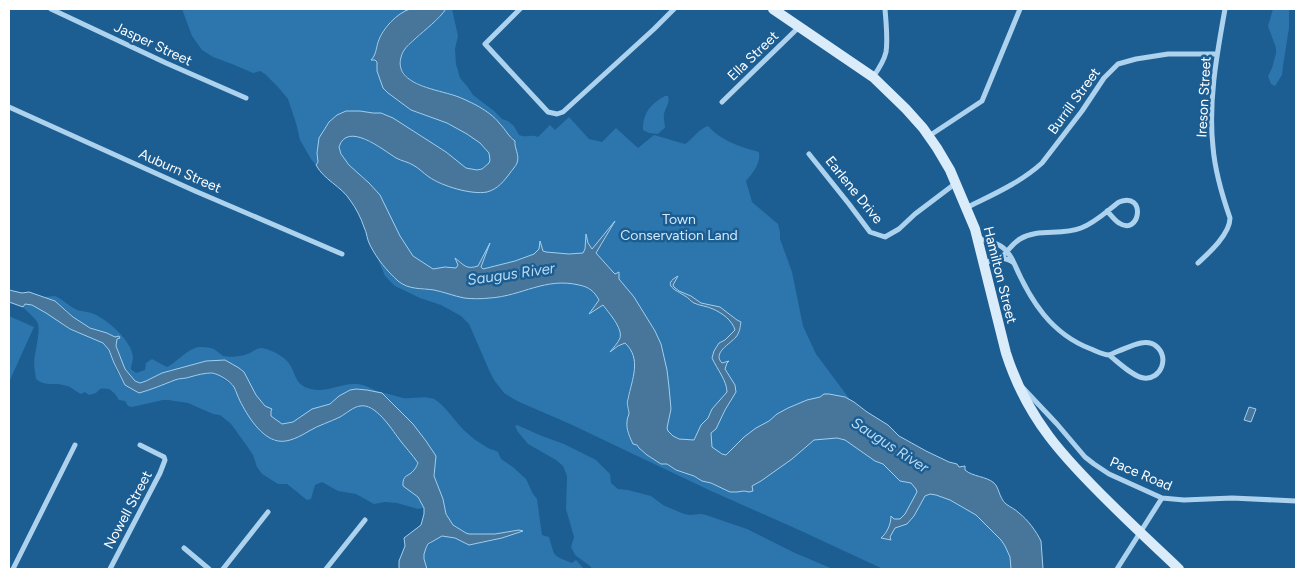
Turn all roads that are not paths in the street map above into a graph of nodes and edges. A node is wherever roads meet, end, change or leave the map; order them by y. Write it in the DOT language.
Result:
graph roads {
  1 [pos="51,9"];
  2 [pos="520,9"];
  3 [pos="674,9"];
  4 [pos="774,9"];
  5 [pos="885,9"];
  6 [pos="1020,9"];
  7 [pos="1225,9"];
  8 [pos="800,26"];
  9 [pos="1217,54"];
  10 [pos="873,77"];
  11 [pos="246,98"];
  12 [pos="722,102"];
  13 [pos="9,107"];
  14 [pos="929,136"];
  15 [pos="809,154"];
  16 [pos="956,183"];
  17 [pos="966,208"];
  18 [pos="1107,212"];
  19 [pos="977,238"];
  20 [pos="1008,251"];
  21 [pos="342,254"];
  22 [pos="1001,258"];
  23 [pos="983,263"];
  24 [pos="1014,263"];
  25 [pos="1198,263"];
  26 [pos="1109,355"];
  27 [pos="1016,380"];
  28 [pos="75,445"];
  29 [pos="140,445"];
  30 [pos="1162,498"];
  31 [pos="1296,501"];
  32 [pos="268,512"];
  33 [pos="365,520"];
  34 [pos="1140,532"];
  35 [pos="184,548"];
  36 [pos="13,569"];
  37 [pos="110,569"];
  38 [pos="209,569"];
  39 [pos="223,569"];
  40 [pos="326,569"];
  41 [pos="1117,569"];
  42 [pos="1179,569"];
  1 -- 11 [label="street, Jasper Street"];
  2 -- 3 [label="street"];
  4 -- 8 [label="main road, Hamilton Street"];
  5 -- 10 [label="street"];
  6 -- 14 [label="street"];
  7 -- 9 [label="street, Ireson Street"];
  8 -- 10 [label="main road, Hamilton Street"];
  8 -- 12 [label="street, Ella Street"];
  9 -- 17 [label="street, Burrill Street"];
  9 -- 25 [label="street, Ireson Street"];
  10 -- 14 [label="main road, Hamilton Street"];
  13 -- 21 [label="street, Auburn Street"];
  14 -- 16 [label="main road, Hamilton Street"];
  15 -- 16 [label="street, Earlene Drive"];
  16 -- 17 [label="main road, Hamilton Street"];
  17 -- 19 [label="main road, Hamilton Street"];
  18 -- 18 [label="street"];
  18 -- 20 [label="street"];
  19 -- 20 [label="street"];
  19 -- 23 [label="main road, Hamilton Street"];
  20 -- 22 [label="street"];
  20 -- 24 [label="street"];
  22 -- 23 [label="street"];
  22 -- 24 [label="street"];
  23 -- 27 [label="main road, Hamilton Street"];
  24 -- 26 [label="street"];
  26 -- 26 [label="street"];
  27 -- 30 [label="street, Pace Road"];
  27 -- 34 [label="main road, Hamilton Street"];
  28 -- 36 [label="street"];
  29 -- 37 [label="street, Nowell Street"];
  30 -- 31 [label="street, Pace Road"];
  30 -- 34 [label="street"];
  32 -- 39 [label="street"];
  33 -- 40 [label="street"];
  34 -- 41 [label="street"];
  34 -- 42 [label="main road, Hamilton Street"];
  35 -- 38 [label="street"];
}
